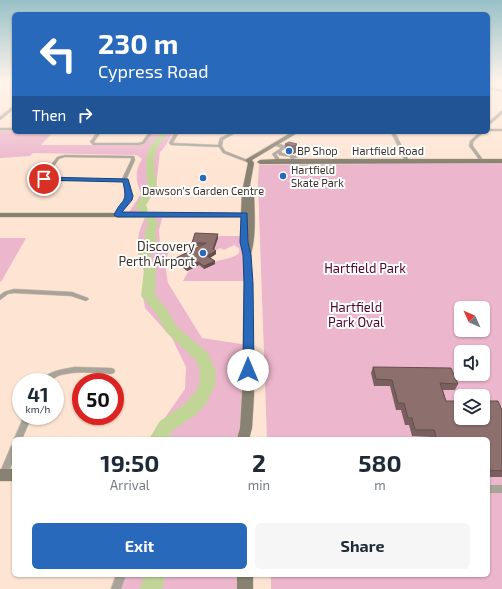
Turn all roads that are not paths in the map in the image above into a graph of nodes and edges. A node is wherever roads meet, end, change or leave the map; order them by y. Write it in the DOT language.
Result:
graph roads {
  1 [pos="12,110"];
  2 [pos="502,112"];
  3 [pos="0,119"];
  4 [pos="490,123"];
  5 [pos="0,129"];
  6 [pos="12,129"];
  7 [pos="490,130"];
  8 [pos="502,130"];
  9 [pos="98,134"];
  10 [pos="150,134"];
  11 [pos="175,134"];
  12 [pos="230,134"];
  13 [pos="292,134"];
  14 [pos="394,134"];
  15 [pos="480,134"];
  16 [pos="275,144"];
  17 [pos="220,146"];
  18 [pos="282,146"];
  19 [pos="279,151"];
  20 [pos="275,159"];
  21 [pos="296,159"];
  22 [pos="255,160"];
  23 [pos="409,161"];
  24 [pos="484,161"];
  25 [pos="502,161"];
  26 [pos="124,180"];
  27 [pos="0,215"];
  28 [pos="117,215"];
  29 [pos="248,215"];
  30 [pos="0,298"];
  31 [pos="86,299"];
  32 [pos="111,371"];
  33 [pos="56,373"];
  34 [pos="24,425"];
  35 [pos="247,435"];
  36 [pos="19,437"];
  37 [pos="12,456"];
  38 [pos="6,475"];
  39 [pos="490,489"];
  40 [pos="502,489"];
  41 [pos="120,577"];
  42 [pos="245,577"];
  43 [pos="116,589"];
  44 [pos="245,589"];
  1 -- 3 [label="street"];
  2 -- 4 [label="street"];
  5 -- 6 [label="street"];
  7 -- 8 [label="street"];
  9 -- 10 [label="street"];
  11 -- 17 [label="street"];
  12 -- 17 [label="street"];
  13 -- 16 [label="street"];
  14 -- 23 [label="street"];
  15 -- 24 [label="street"];
  16 -- 18 [label="street"];
  16 -- 22 [label="street"];
  17 -- 22 [label="street"];
  18 -- 19 [label="street"];
  18 -- 21 [label="street"];
  19 -- 20 [label="street"];
  19 -- 21 [label="street"];
  20 -- 21 [label="street, Hartfield Road"];
  20 -- 22 [label="street, Hartfield Road"];
  21 -- 23 [label="street, Hartfield Road"];
  22 -- 29 [label="street"];
  23 -- 24 [label="street, Hartfield Road"];
  24 -- 25 [label="street, Hartfield Road"];
  26 -- 26 [label="street"];
  26 -- 28 [label="street"];
  27 -- 28 [label="street"];
  28 -- 29 [label="street"];
  29 -- 35 [label="street"];
  30 -- 31 [label="street"];
  32 -- 33 [label="street"];
  34 -- 36 [label="street"];
  37 -- 38 [label="street"];
  39 -- 40 [label="street"];
  41 -- 43 [label="street"];
  42 -- 44 [label="street"];
}
